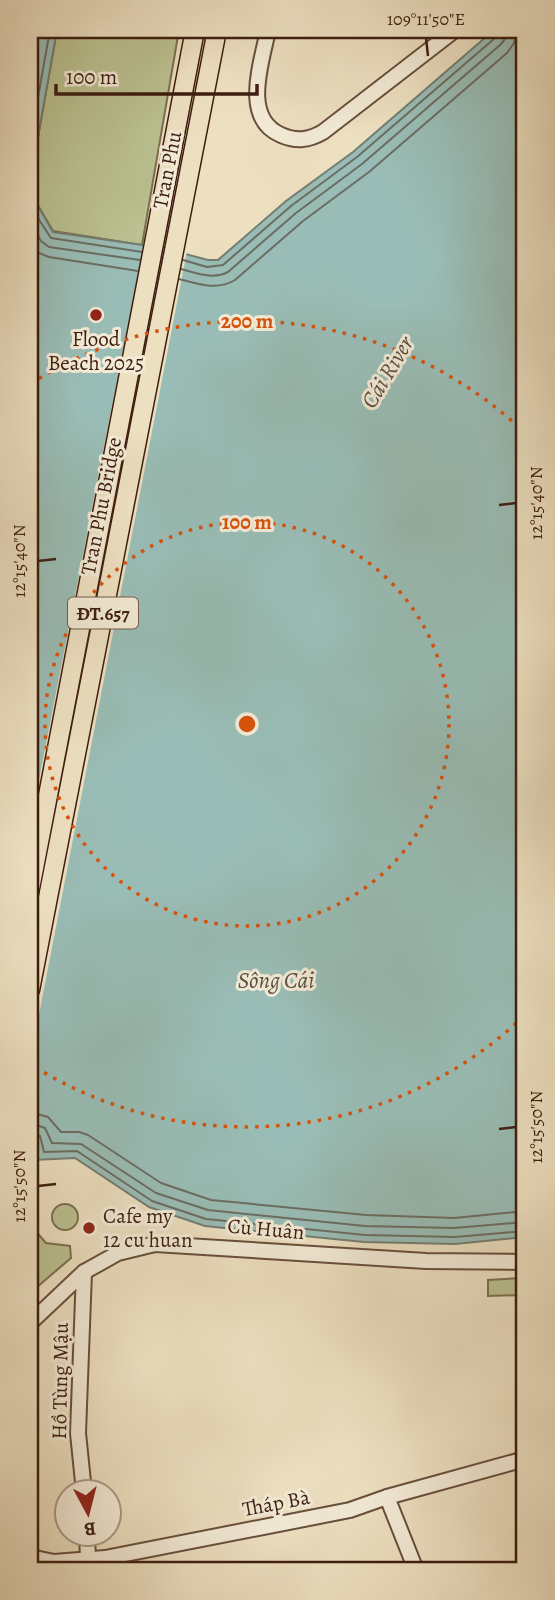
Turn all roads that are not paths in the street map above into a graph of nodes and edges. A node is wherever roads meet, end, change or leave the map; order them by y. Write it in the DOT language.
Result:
graph roads {
  1 [pos="195,30"];
  2 [pos="217,30"];
  3 [pos="268,30"];
  4 [pos="456,30"];
  5 [pos="158,232"];
  6 [pos="177,236"];
  7 [pos="30,889"];
  8 [pos="30,990"];
  9 [pos="525,1262"];
  10 [pos="84,1272"];
  11 [pos="30,1323"];
  12 [pos="525,1459"];
  13 [pos="82,1478"];
  14 [pos="387,1497"];
  15 [pos="88,1548"];
  16 [pos="34,1560"];
  17 [pos="88,1560"];
  18 [pos="416,1570"];
  1 -- 5 [label="main road, Tran Phu / ĐT.657"];
  2 -- 6 [label="main road, Tran Phu / ĐT.657"];
  3 -- 4 [label="street"];
  5 -- 7 [label="main road, Tran Phu Bridge / ĐT.657"];
  6 -- 8 [label="main road, Tran Phu Bridge / ĐT.657"];
  9 -- 10 [label="street, Cù Huân"];
  10 -- 11 [label="street, Cù Huân"];
  10 -- 13 [label="street, Hồ Tùng Mậu"];
  12 -- 14 [label="street, Tháp Bà"];
  14 -- 17 [label="street, Tháp Bà"];
  14 -- 18 [label="street"];
  15 -- 17 [label="street"];
  16 -- 17 [label="street, Tháp Bà"];
}
